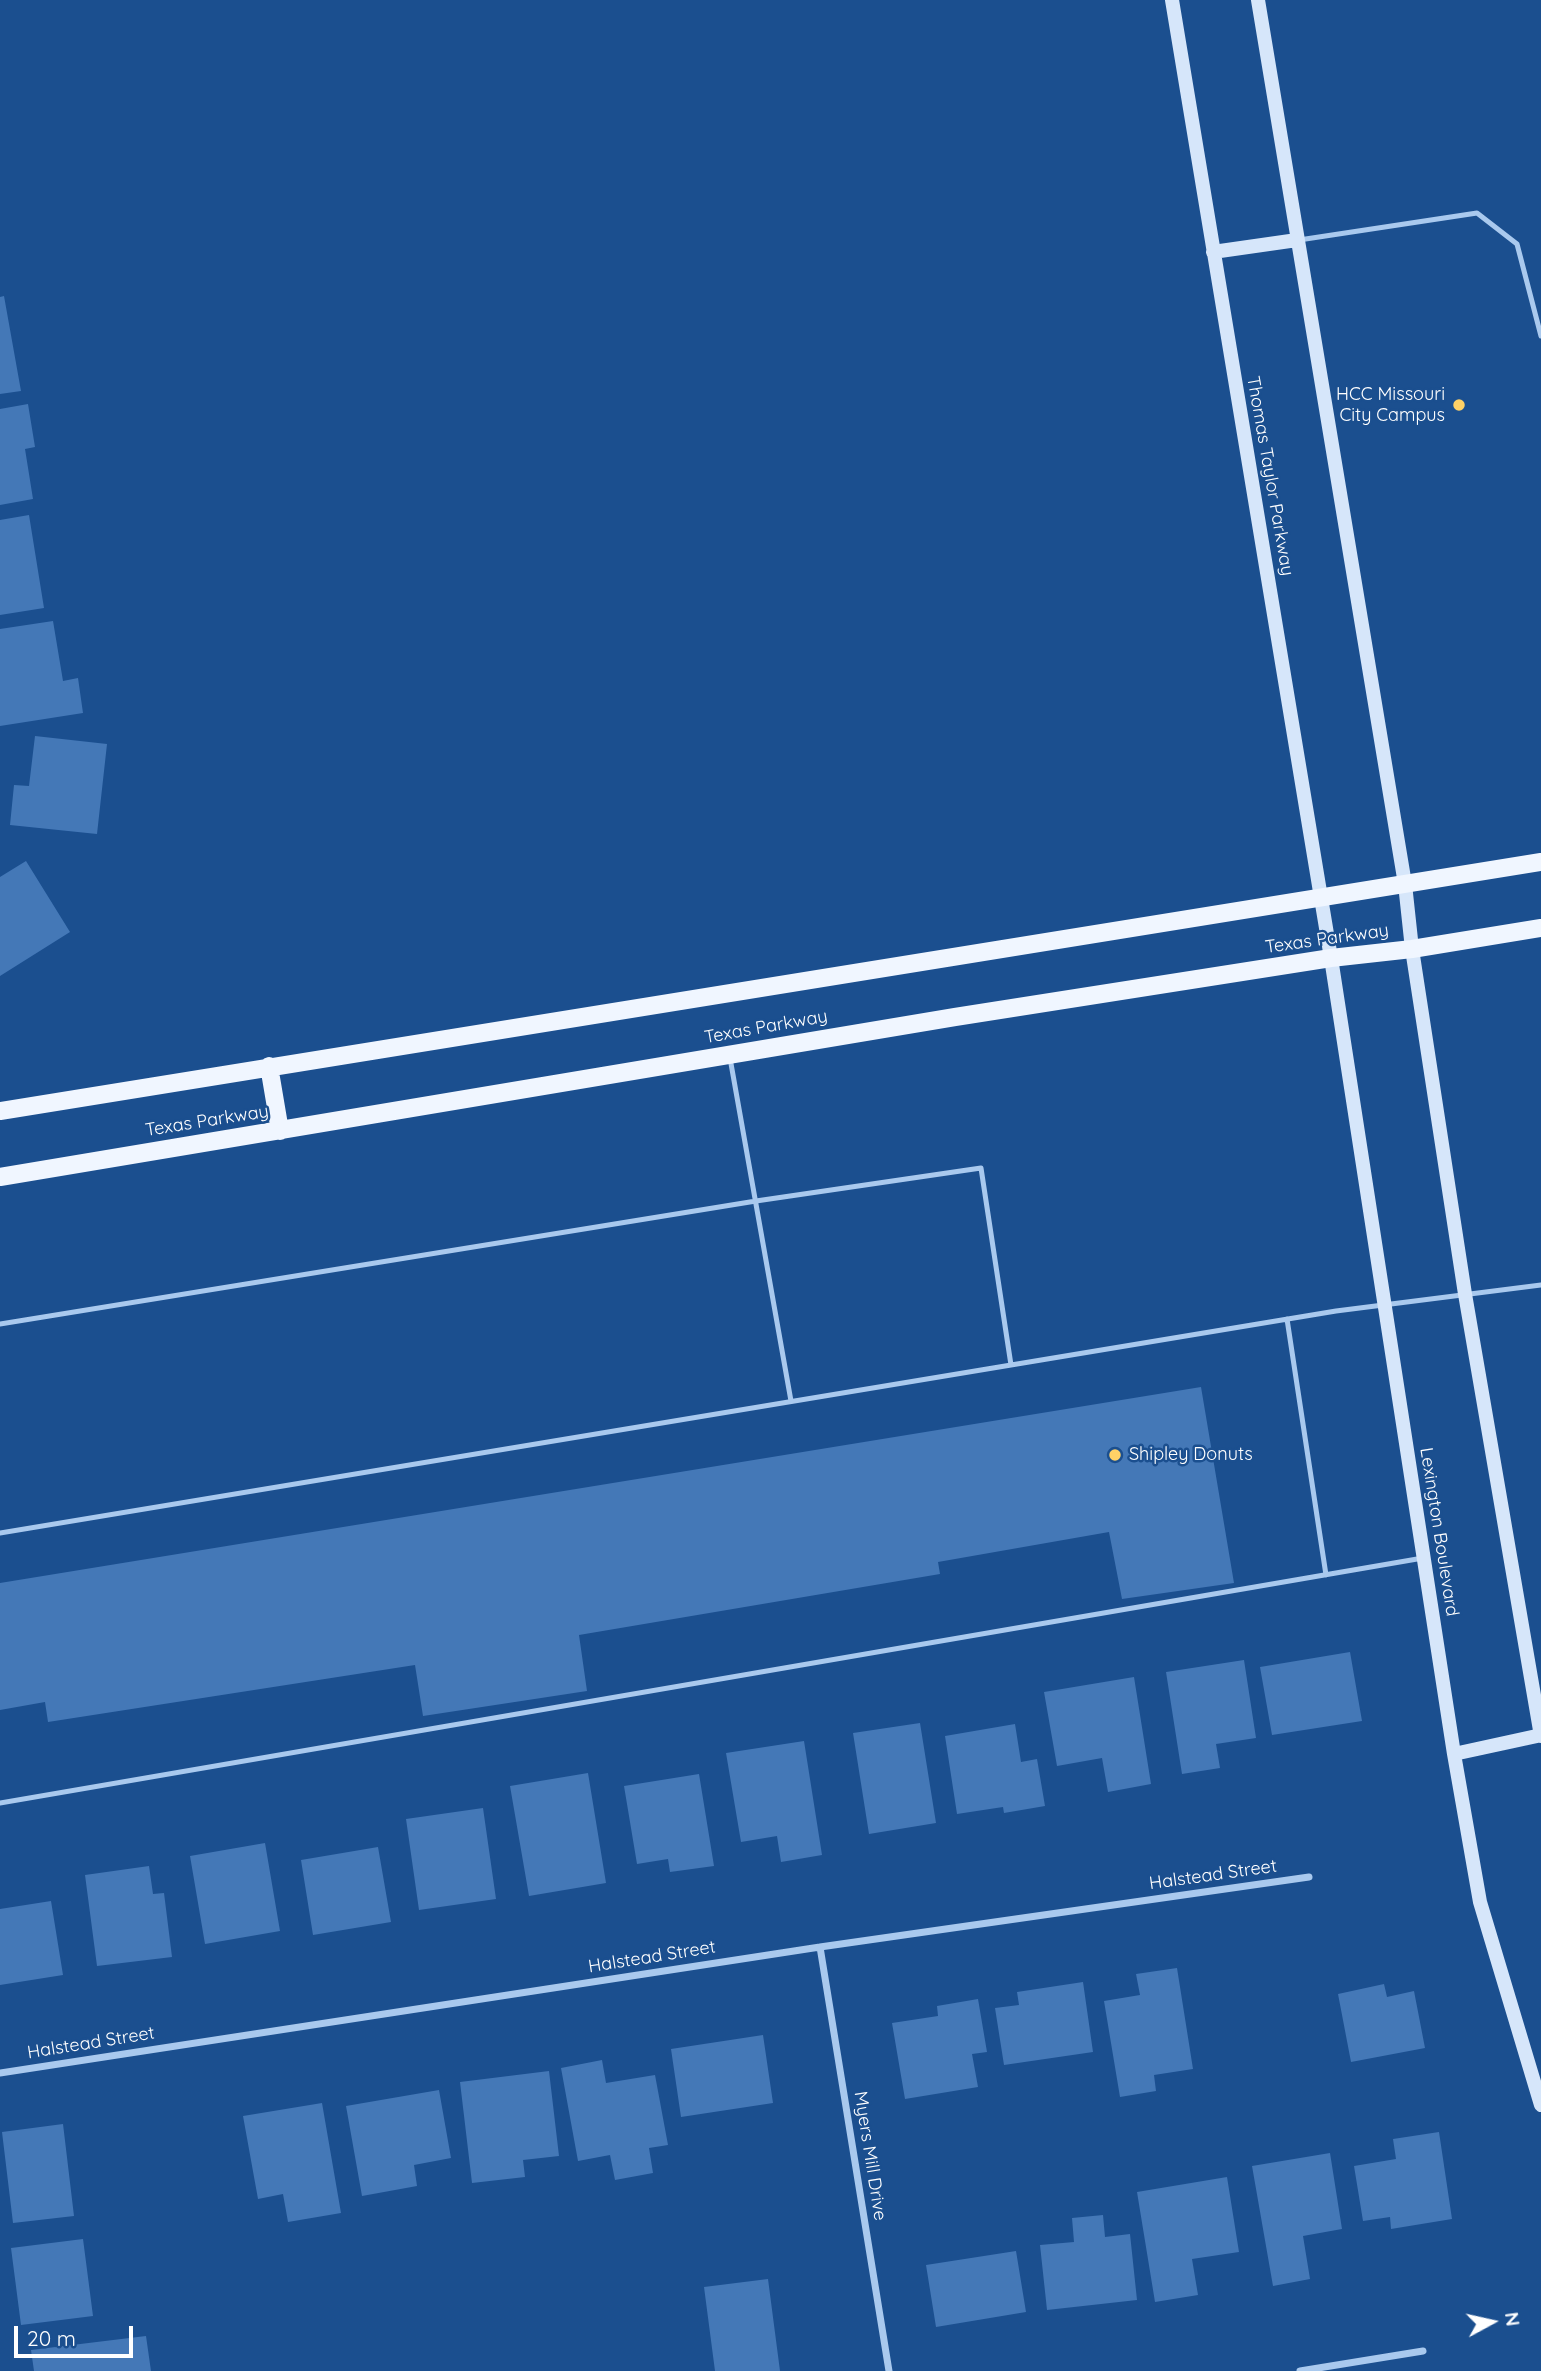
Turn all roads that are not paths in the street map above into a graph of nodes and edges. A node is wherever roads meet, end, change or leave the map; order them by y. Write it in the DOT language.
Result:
graph roads {
  1 [pos="1172,0"];
  2 [pos="1258,0"];
  3 [pos="1297,240"];
  4 [pos="1213,252"];
  5 [pos="1541,336"];
  6 [pos="1541,862"];
  7 [pos="1405,884"];
  8 [pos="1321,897"];
  9 [pos="1541,928"];
  10 [pos="1412,948"];
  11 [pos="1331,958"];
  12 [pos="730,1055"];
  13 [pos="269,1066"];
  14 [pos="0,1111"];
  15 [pos="280,1130"];
  16 [pos="0,1177"];
  17 [pos="756,1201"];
  18 [pos="1541,1285"];
  19 [pos="1465,1294"];
  20 [pos="1385,1304"];
  21 [pos="1287,1319"];
  22 [pos="0,1324"];
  23 [pos="1012,1365"];
  24 [pos="791,1401"];
  25 [pos="0,1533"];
  26 [pos="1423,1558"];
  27 [pos="1326,1576"];
  28 [pos="1541,1736"];
  29 [pos="1454,1754"];
  30 [pos="0,1802"];
  31 [pos="1309,1877"];
  32 [pos="820,1947"];
  33 [pos="0,2073"];
  34 [pos="1541,2105"];
  35 [pos="1423,2351"];
  36 [pos="889,2371"];
  37 [pos="1300,2371"];
  1 -- 4 [label="street, Thomas Taylor Parkway"];
  2 -- 3 [label="street"];
  3 -- 4 [label="street"];
  3 -- 5 [label="lane"];
  3 -- 7 [label="street"];
  4 -- 8 [label="street, Thomas Taylor Parkway"];
  6 -- 7 [label="main road"];
  7 -- 8 [label="main road"];
  7 -- 10 [label="street"];
  8 -- 11 [label="street, Thomas Taylor Parkway"];
  8 -- 13 [label="main road"];
  9 -- 10 [label="main road, Texas Parkway"];
  10 -- 11 [label="main road, Texas Parkway"];
  10 -- 19 [label="street"];
  11 -- 12 [label="main road, Texas Parkway"];
  11 -- 20 [label="street, Lexington Boulevard"];
  12 -- 15 [label="main road, Texas Parkway"];
  12 -- 17 [label="lane"];
  13 -- 14 [label="main road"];
  13 -- 15 [label="main road"];
  15 -- 16 [label="main road, Texas Parkway"];
  17 -- 22 [label="lane"];
  17 -- 23 [label="lane"];
  17 -- 24 [label="lane"];
  18 -- 19 [label="lane"];
  19 -- 20 [label="lane"];
  19 -- 28 [label="street"];
  20 -- 21 [label="lane"];
  20 -- 26 [label="street, Lexington Boulevard"];
  21 -- 23 [label="lane"];
  21 -- 27 [label="lane"];
  23 -- 24 [label="lane"];
  24 -- 25 [label="lane"];
  26 -- 27 [label="lane"];
  26 -- 29 [label="street, Lexington Boulevard"];
  27 -- 30 [label="lane"];
  28 -- 29 [label="street"];
  29 -- 34 [label="street, Lexington Boulevard"];
  31 -- 32 [label="street, Halstead Street"];
  32 -- 33 [label="street, Halstead Street"];
  32 -- 36 [label="street, Myers Mill Drive"];
  35 -- 37 [label="street"];
}
